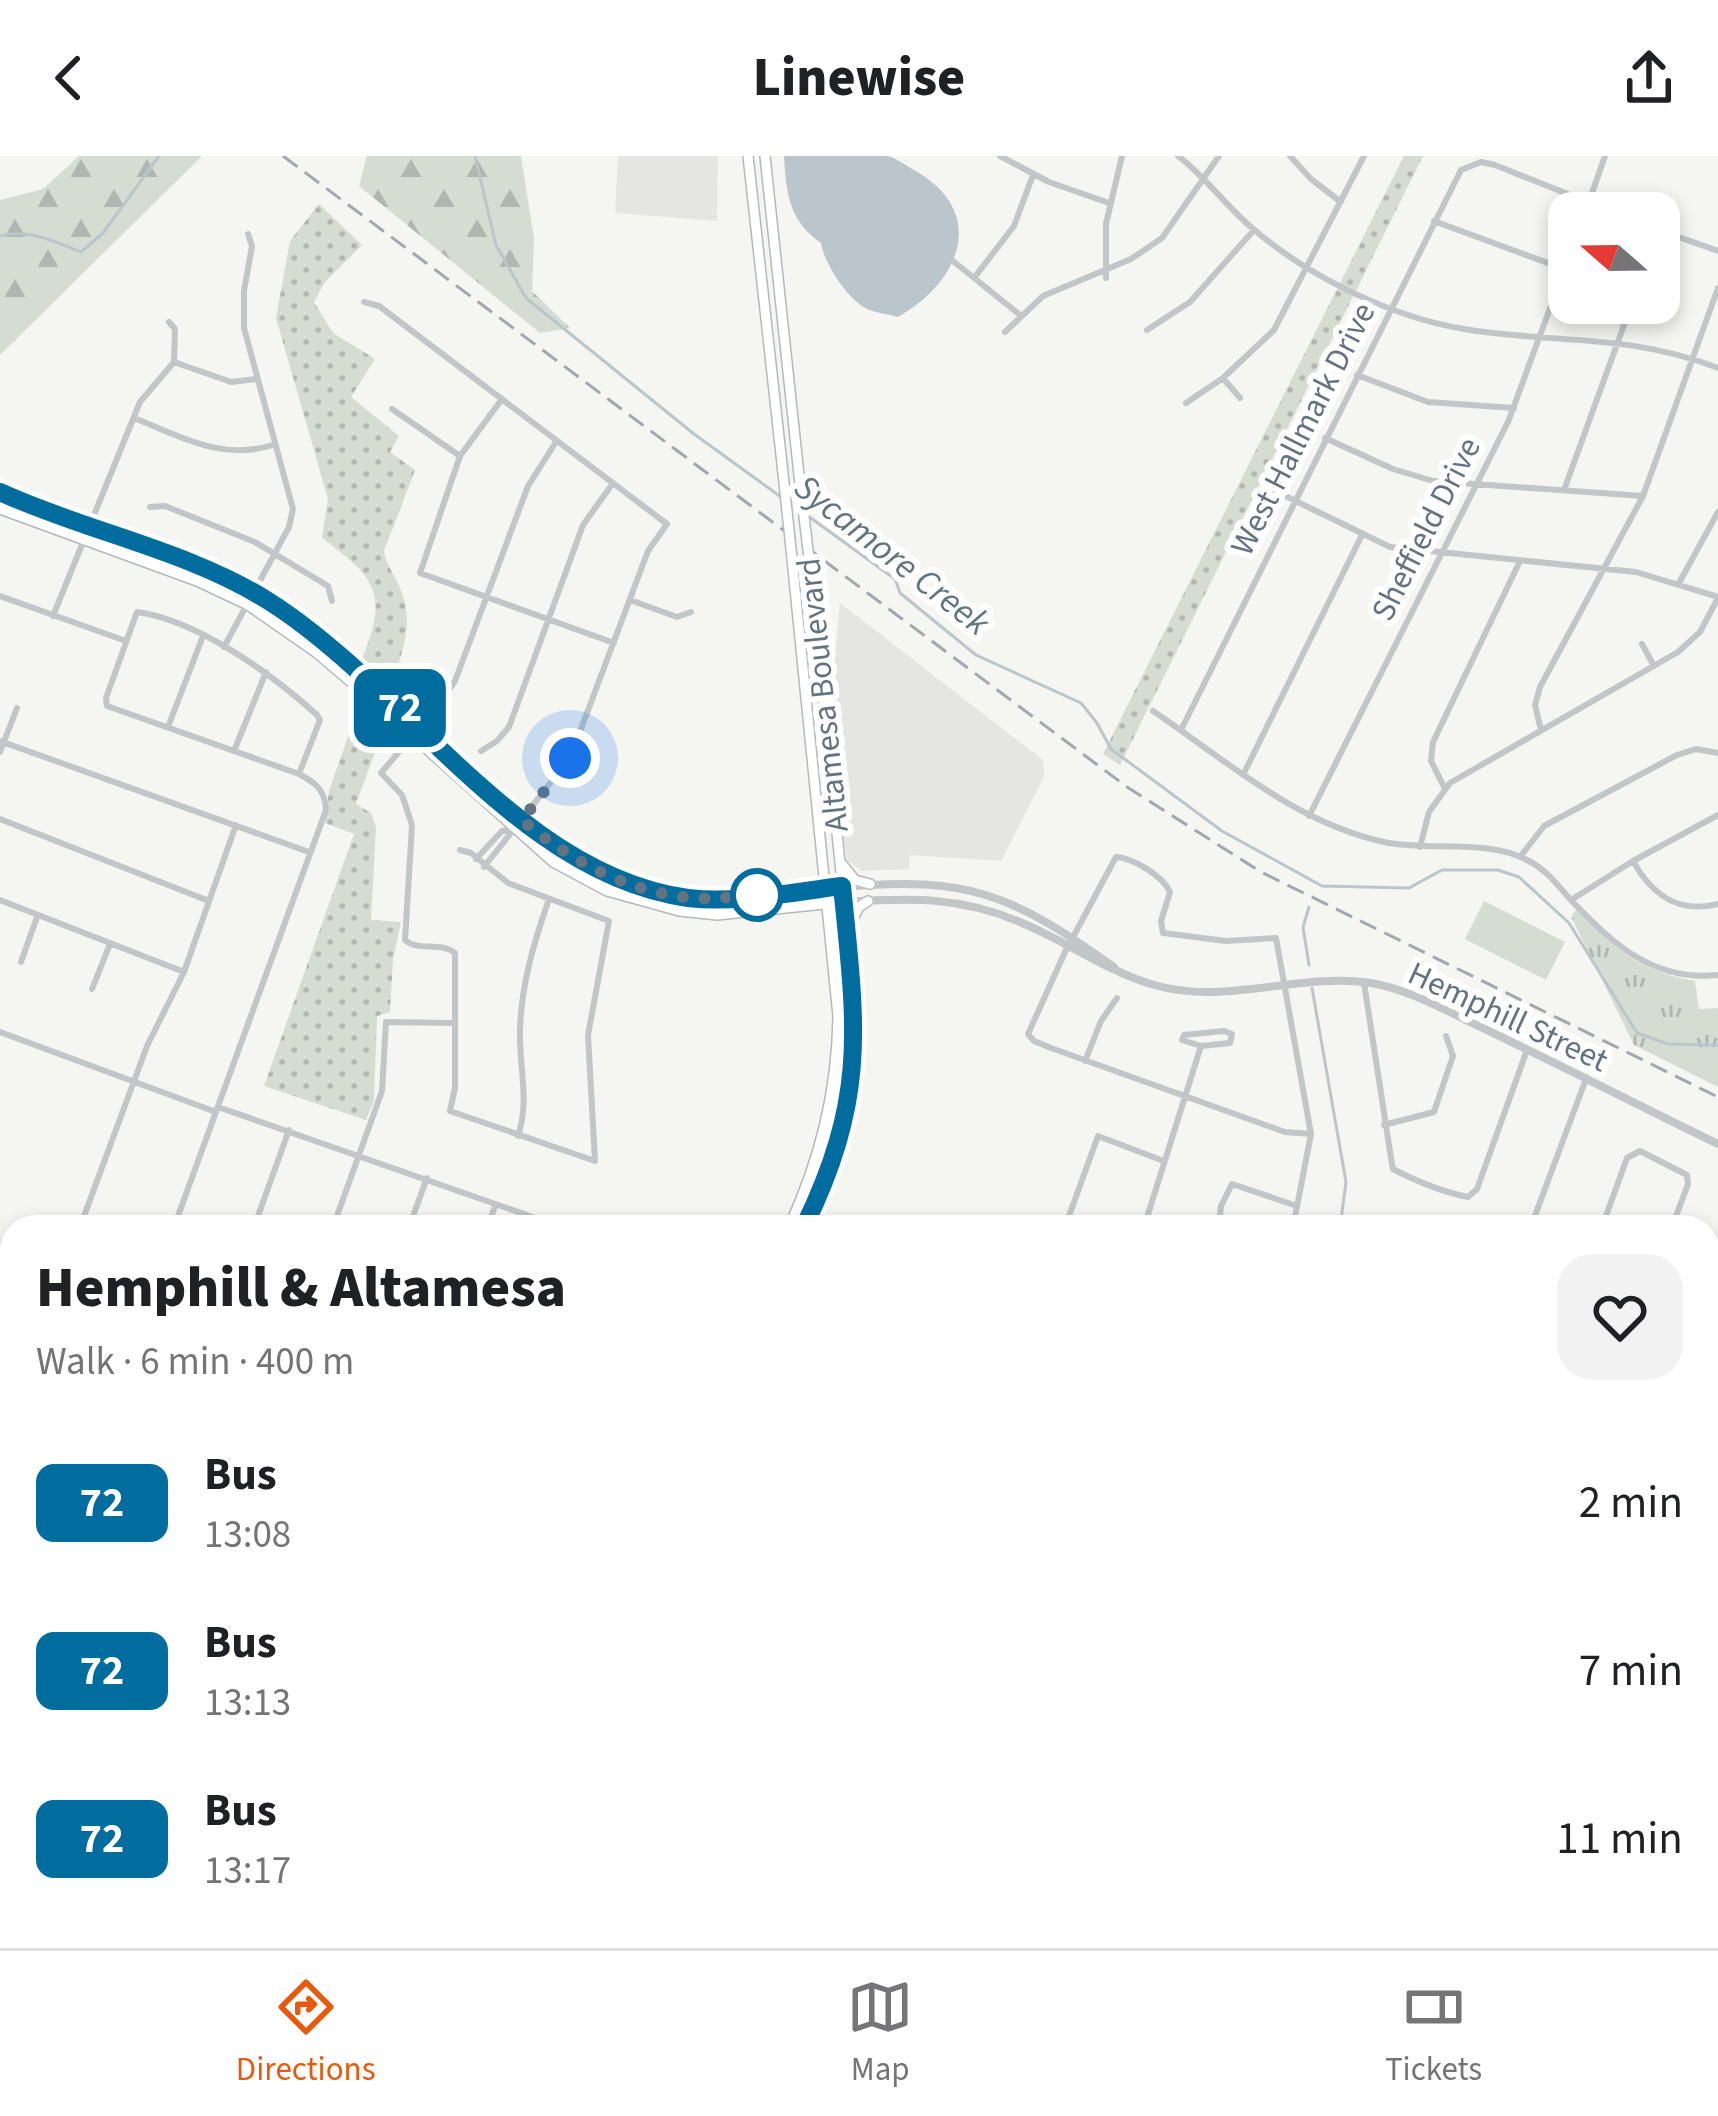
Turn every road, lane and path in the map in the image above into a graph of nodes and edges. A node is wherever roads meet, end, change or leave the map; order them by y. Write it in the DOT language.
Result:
graph roads {
  1 [pos="748,156"];
  2 [pos="766,156"];
  3 [pos="1000,156"];
  4 [pos="1122,156"];
  5 [pos="1178,156"];
  6 [pos="1219,156"];
  7 [pos="1290,156"];
  8 [pos="1364,156"];
  9 [pos="1605,156"];
  10 [pos="1033,175"];
  11 [pos="1204,179"];
  12 [pos="1559,192"];
  13 [pos="1592,192"];
  14 [pos="1341,202"];
  15 [pos="1109,203"];
  16 [pos="1434,220"];
  17 [pos="1254,230"];
  18 [pos="248,234"];
  19 [pos="1680,237"];
  20 [pos="1718,251"];
  21 [pos="953,261"];
  22 [pos="1548,263"];
  23 [pos="1310,267"];
  24 [pos="1106,274"];
  25 [pos="974,278"];
  26 [pos="1718,288"];
  27 [pos="364,302"];
  28 [pos="1390,309"];
  29 [pos="1548,315"];
  30 [pos="1020,316"];
  31 [pos="169,322"];
  32 [pos="1624,324"];
  33 [pos="1147,330"];
  34 [pos="1005,332"];
  35 [pos="1541,335"];
  36 [pos="1618,342"];
  37 [pos="1693,358"];
  38 [pos="174,362"];
  39 [pos="1718,368"];
  40 [pos="1357,375"];
  41 [pos="1223,378"];
  42 [pos="256,380"];
  43 [pos="1240,398"];
  44 [pos="502,399"];
  45 [pos="1186,403"];
  46 [pos="1514,408"];
  47 [pos="392,409"];
  48 [pos="134,418"];
  49 [pos="1325,438"];
  50 [pos="556,442"];
  51 [pos="274,445"];
  52 [pos="460,456"];
  53 [pos="613,483"];
  54 [pos="1477,484"];
  55 [pos="1267,487"];
  56 [pos="1564,490"];
  57 [pos="0,492"];
  58 [pos="1643,496"];
  59 [pos="1294,500"];
  60 [pos="149,508"];
  61 [pos="0,509"];
  62 [pos="1718,512"];
  63 [pos="87,527"];
  64 [pos="1362,535"];
  65 [pos="82,539"];
  66 [pos="276,552"];
  67 [pos="1438,554"];
  68 [pos="1520,561"];
  69 [pos="1601,567"];
  70 [pos="1679,584"];
  71 [pos="254,593"];
  72 [pos="0,596"];
  73 [pos="484,597"];
  74 [pos="1718,597"];
  75 [pos="630,600"];
  76 [pos="332,601"];
  77 [pos="248,605"];
  78 [pos="691,612"];
  79 [pos="53,616"];
  80 [pos="549,620"];
  81 [pos="202,637"];
  82 [pos="126,641"];
  83 [pos="614,643"];
  84 [pos="1642,644"];
  85 [pos="224,647"];
  86 [pos="1654,666"];
  87 [pos="266,672"];
  88 [pos="16,708"];
  89 [pos="1153,711"];
  90 [pos="168,728"];
  91 [pos="420,728"];
  92 [pos="1181,730"];
  93 [pos="1541,730"];
  94 [pos="411,737"];
  95 [pos="2,742"];
  96 [pos="1717,749"];
  97 [pos="234,751"];
  98 [pos="481,751"];
  99 [pos="0,752"];
  100 [pos="829,765"];
  101 [pos="812,768"];
  102 [pos="1244,773"];
  103 [pos="299,774"];
  104 [pos="1444,789"];
  105 [pos="1718,815"];
  106 [pos="1309,816"];
  107 [pos="0,819"];
  108 [pos="236,825"];
  109 [pos="518,825"];
  110 [pos="1420,848"];
  111 [pos="460,850"];
  112 [pos="309,852"];
  113 [pos="1520,856"];
  114 [pos="820,857"];
  115 [pos="476,859"];
  116 [pos="839,860"];
  117 [pos="1633,861"];
  118 [pos="484,867"];
  119 [pos="870,884"];
  120 [pos="842,886"];
  121 [pos="823,889"];
  122 [pos="970,890"];
  123 [pos="796,891"];
  124 [pos="670,894"];
  125 [pos="549,898"];
  126 [pos="0,900"];
  127 [pos="1571,900"];
  128 [pos="868,901"];
  129 [pos="210,902"];
  130 [pos="844,902"];
  131 [pos="825,904"];
  132 [pos="967,904"];
  133 [pos="1718,904"];
  134 [pos="668,909"];
  135 [pos="37,917"];
  136 [pos="847,931"];
  137 [pos="1071,941"];
  138 [pos="110,944"];
  139 [pos="21,962"];
  140 [pos="184,972"];
  141 [pos="1718,975"];
  142 [pos="1364,982"];
  143 [pos="1287,985"];
  144 [pos="92,989"];
  145 [pos="1117,998"];
  146 [pos="452,1023"];
  147 [pos="0,1032"];
  148 [pos="1447,1036"];
  149 [pos="1201,1046"];
  150 [pos="1527,1050"];
  151 [pos="1085,1061"];
  152 [pos="1586,1079"];
  153 [pos="134,1080"];
  154 [pos="1186,1096"];
  155 [pos="217,1109"];
  156 [pos="1384,1125"];
  157 [pos="290,1130"];
  158 [pos="1310,1134"];
  159 [pos="518,1136"];
  160 [pos="1718,1144"];
  161 [pos="360,1154"];
  162 [pos="1163,1160"];
  163 [pos="427,1178"];
  164 [pos="496,1204"];
  165 [pos="1297,1206"];
  166 [pos="84,1215"];
  167 [pos="178,1215"];
  168 [pos="258,1215"];
  169 [pos="337,1215"];
  170 [pos="413,1215"];
  171 [pos="492,1215"];
  172 [pos="527,1215"];
  173 [pos="794,1215"];
  174 [pos="810,1215"];
  175 [pos="1070,1215"];
  176 [pos="1147,1215"];
  177 [pos="1222,1215"];
  178 [pos="1295,1215"];
  179 [pos="1535,1215"];
  180 [pos="1607,1215"];
  181 [pos="1676,1215"];
  1 -- 101 [label="main road, Altamesa Boulevard, bridge"];
  2 -- 100 [label="main road, Altamesa Boulevard, bridge"];
  3 -- 10 [label="street"];
  4 -- 15 [label="street"];
  5 -- 11 [label="street"];
  6 -- 11 [label="street"];
  7 -- 14 [label="street"];
  8 -- 14 [label="street"];
  9 -- 13 [label="street"];
  10 -- 15 [label="street"];
  10 -- 25 [label="street"];
  11 -- 17 [label="street"];
  11 -- 24 [label="street"];
  12 -- 16 [label="street, West Hallmark Drive"];
  14 -- 23 [label="street"];
  15 -- 24 [label="street"];
  16 -- 22 [label="street"];
  16 -- 28 [label="street, West Hallmark Drive"];
  17 -- 23 [label="street"];
  17 -- 33 [label="street"];
  18 -- 42 [label="street"];
  19 -- 20 [label="street"];
  21 -- 25 [label="street"];
  23 -- 28 [label="street"];
  23 -- 41 [label="street"];
  24 -- 30 [label="street"];
  25 -- 30 [label="street"];
  26 -- 37 [label="street"];
  27 -- 44 [label="street"];
  28 -- 35 [label="street"];
  28 -- 40 [label="street, West Hallmark Drive"];
  29 -- 35 [label="street, Sheffield Drive"];
  30 -- 34 [label="street"];
  31 -- 38 [label="street"];
  32 -- 36 [label="street"];
  35 -- 36 [label="street"];
  35 -- 46 [label="street, Sheffield Drive"];
  36 -- 37 [label="street"];
  36 -- 56 [label="street"];
  37 -- 39 [label="street"];
  37 -- 58 [label="street"];
  38 -- 42 [label="street"];
  38 -- 48 [label="street"];
  40 -- 46 [label="street"];
  40 -- 49 [label="street, West Hallmark Drive"];
  41 -- 43 [label="street"];
  41 -- 45 [label="street"];
  42 -- 51 [label="street"];
  44 -- 50 [label="street"];
  44 -- 52 [label="street"];
  46 -- 54 [label="street, Sheffield Drive"];
  47 -- 52 [label="street"];
  48 -- 51 [label="street"];
  48 -- 63 [label="street"];
  49 -- 54 [label="street"];
  49 -- 59 [label="street, West Hallmark Drive"];
  50 -- 53 [label="street"];
  50 -- 73 [label="street"];
  51 -- 66 [label="street"];
  52 -- 73 [label="street"];
  53 -- 75 [label="street"];
  53 -- 80 [label="street"];
  54 -- 56 [label="street"];
  54 -- 67 [label="street, Sheffield Drive"];
  55 -- 59 [label="street"];
  56 -- 58 [label="street"];
  57 -- 63 [label="main road"];
  58 -- 69 [label="street"];
  59 -- 64 [label="street"];
  59 -- 92 [label="street, West Hallmark Drive"];
  60 -- 66 [label="street"];
  61 -- 65 [label="main road"];
  62 -- 70 [label="street"];
  63 -- 65 [label="street"];
  63 -- 71 [label="main road"];
  64 -- 67 [label="street"];
  64 -- 102 [label="street"];
  65 -- 77 [label="main road"];
  65 -- 79 [label="street"];
  66 -- 71 [label="street"];
  66 -- 76 [label="street"];
  67 -- 68 [label="street"];
  67 -- 106 [label="street, Sheffield Drive"];
  68 -- 69 [label="street"];
  68 -- 104 [label="street"];
  69 -- 70 [label="street"];
  69 -- 93 [label="street"];
  70 -- 74 [label="street"];
  71 -- 77 [label="street"];
  71 -- 91 [label="main road"];
  72 -- 79 [label="street"];
  73 -- 80 [label="street"];
  73 -- 91 [label="street"];
  74 -- 86 [label="street"];
  75 -- 78 [label="street"];
  75 -- 83 [label="street"];
  77 -- 85 [label="street"];
  77 -- 94 [label="main road"];
  79 -- 82 [label="street"];
  80 -- 83 [label="street"];
  80 -- 98 [label="street"];
  81 -- 82 [label="street"];
  81 -- 85 [label="street"];
  81 -- 90 [label="street"];
  82 -- 90 [label="street"];
  83 -- 109 [label="street"];
  84 -- 86 [label="street"];
  85 -- 87 [label="street"];
  86 -- 93 [label="street"];
  87 -- 97 [label="street"];
  87 -- 103 [label="street"];
  88 -- 95 [label="street"];
  89 -- 92 [label="street"];
  90 -- 97 [label="street"];
  91 -- 94 [label="street"];
  91 -- 109 [label="main road"];
  92 -- 102 [label="street"];
  93 -- 104 [label="street"];
  94 -- 109 [label="main road"];
  94 -- 146 [label="street"];
  95 -- 99 [label="street"];
  95 -- 108 [label="street"];
  96 -- 113 [label="street"];
  97 -- 103 [label="street"];
  100 -- 101 [label="main road"];
  100 -- 116 [label="main road, Altamesa Boulevard"];
  101 -- 114 [label="main road, Altamesa Boulevard"];
  102 -- 106 [label="street"];
  103 -- 112 [label="street"];
  104 -- 110 [label="street"];
  105 -- 117 [label="street"];
  106 -- 110 [label="street"];
  107 -- 129 [label="street"];
  108 -- 112 [label="street"];
  108 -- 129 [label="street"];
  109 -- 115 [label="street"];
  109 -- 118 [label="street"];
  109 -- 124 [label="main road"];
  109 -- 134 [label="main road"];
  110 -- 113 [label="street"];
  111 -- 115 [label="street"];
  112 -- 155 [label="street"];
  113 -- 127 [label="street"];
  114 -- 121 [label="main road, Altamesa Boulevard"];
  114 -- 123 [label="main road"];
  115 -- 118 [label="street"];
  116 -- 119 [label="main road"];
  116 -- 120 [label="main road, Altamesa Boulevard"];
  117 -- 127 [label="street"];
  117 -- 133 [label="street"];
  118 -- 125 [label="street"];
  119 -- 120 [label="street, Hemphill Street"];
  119 -- 122 [label="street, Hemphill Street"];
  120 -- 121 [label="main road"];
  120 -- 130 [label="main road, Altamesa Boulevard"];
  121 -- 123 [label="main road"];
  121 -- 131 [label="main road, Altamesa Boulevard"];
  122 -- 132 [label="street"];
  122 -- 137 [label="street, Hemphill Street"];
  123 -- 124 [label="main road"];
  124 -- 134 [label="main road"];
  125 -- 159 [label="street"];
  125 -- 159 [label="street"];
  126 -- 135 [label="street"];
  127 -- 141 [label="street"];
  128 -- 130 [label="street, Hemphill Street"];
  128 -- 132 [label="street, Hemphill Street"];
  128 -- 136 [label="main road"];
  129 -- 140 [label="street"];
  130 -- 131 [label="main road"];
  130 -- 136 [label="main road, Altamesa Boulevard"];
  131 -- 134 [label="main road"];
  131 -- 173 [label="main road, Altamesa Boulevard"];
  132 -- 137 [label="street, Hemphill Street"];
  135 -- 138 [label="street"];
  135 -- 139 [label="street"];
  136 -- 174 [label="main road, Altamesa Boulevard"];
  137 -- 143 [label="street, Hemphill Street"];
  137 -- 143 [label="street"];
  137 -- 151 [label="street"];
  138 -- 140 [label="street"];
  138 -- 144 [label="street"];
  140 -- 153 [label="street"];
  142 -- 143 [label="street, Hemphill Street"];
  142 -- 150 [label="street, Hemphill Street"];
  142 -- 156 [label="street"];
  143 -- 158 [label="street"];
  145 -- 151 [label="street"];
  146 -- 159 [label="street"];
  146 -- 161 [label="street"];
  147 -- 153 [label="street"];
  148 -- 156 [label="street"];
  149 -- 149 [label="street"];
  149 -- 154 [label="street"];
  150 -- 152 [label="street, Hemphill Street"];
  150 -- 156 [label="street"];
  151 -- 154 [label="street"];
  152 -- 160 [label="street, Hemphill Street"];
  152 -- 179 [label="street"];
  153 -- 155 [label="street"];
  153 -- 166 [label="street"];
  154 -- 158 [label="street"];
  154 -- 162 [label="street"];
  155 -- 157 [label="street"];
  155 -- 167 [label="street"];
  157 -- 161 [label="street"];
  157 -- 168 [label="street"];
  158 -- 165 [label="street"];
  161 -- 163 [label="street"];
  161 -- 169 [label="street"];
  162 -- 175 [label="street"];
  162 -- 176 [label="street"];
  163 -- 164 [label="street"];
  163 -- 170 [label="street"];
  164 -- 171 [label="street"];
  164 -- 172 [label="street"];
  165 -- 177 [label="street"];
  165 -- 178 [label="street"];
  180 -- 181 [label="street"];
}
